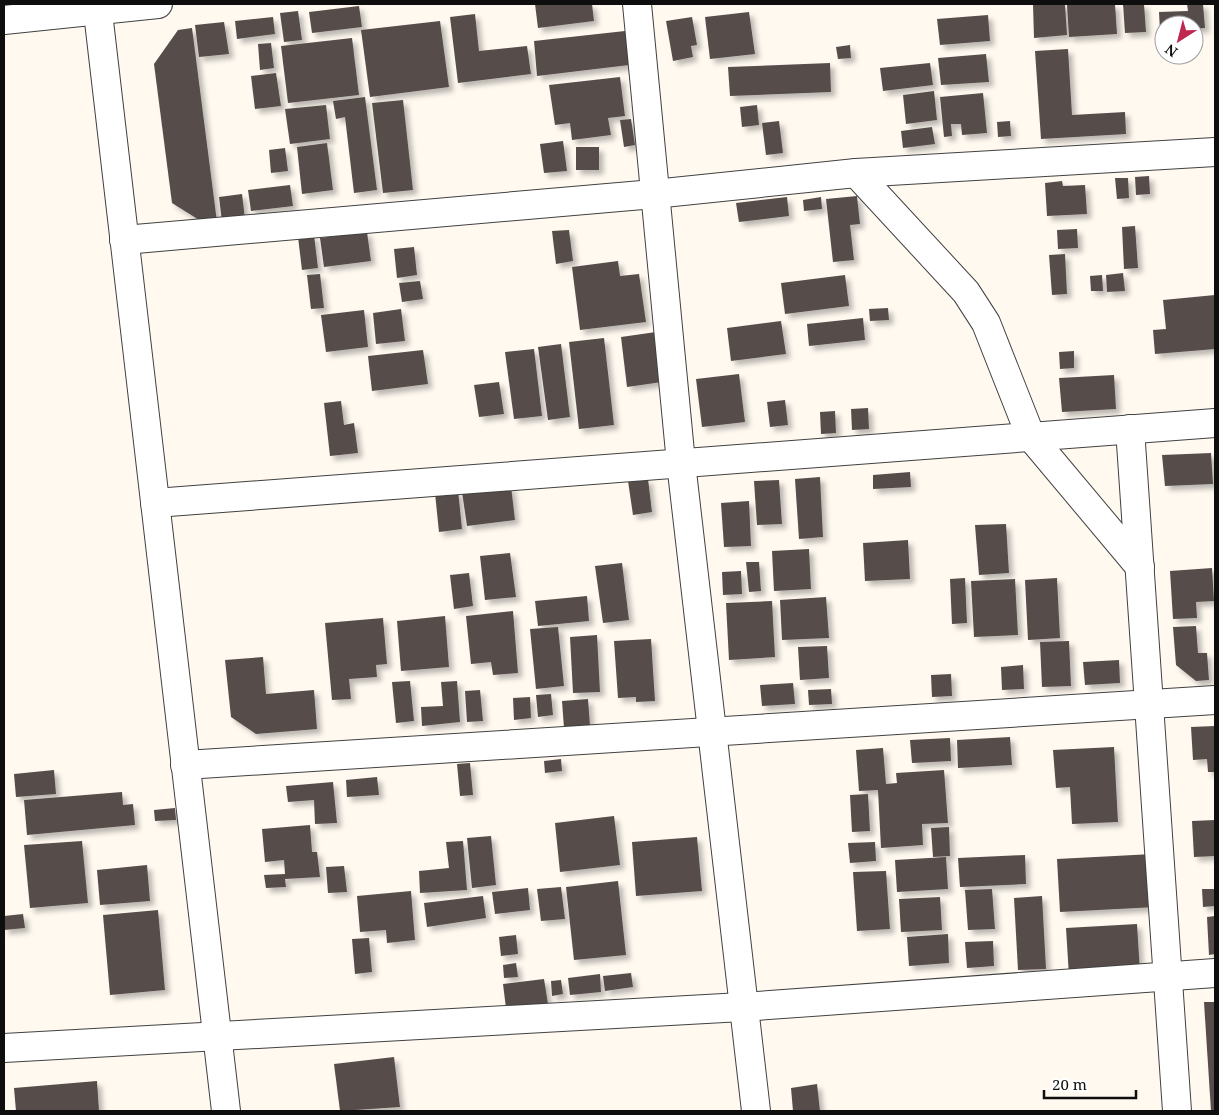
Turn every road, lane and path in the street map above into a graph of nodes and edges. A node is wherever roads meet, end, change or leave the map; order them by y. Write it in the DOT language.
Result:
graph roads {
  1 [pos="158,4"];
  2 [pos="637,4"];
  3 [pos="97,6"];
  4 [pos="4,20"];
  5 [pos="1215,152"];
  6 [pos="856,173"];
  7 [pos="654,194"];
  8 [pos="124,240"];
  9 [pos="1215,423"];
  10 [pos="1130,429"];
  11 [pos="1031,437"];
  12 [pos="681,463"];
  13 [pos="155,503"];
  14 [pos="1140,567"];
  15 [pos="1215,700"];
  16 [pos="1149,704"];
  17 [pos="712,732"];
  18 [pos="186,765"];
  19 [pos="1215,974"];
  20 [pos="1168,976"];
  21 [pos="742,1007"];
  22 [pos="217,1035"];
  23 [pos="4,1048"];
  24 [pos="226,1111"];
  25 [pos="756,1111"];
  26 [pos="1177,1111"];
  1 -- 3 [label="street"];
  2 -- 7 [label="street"];
  3 -- 4 [label="street"];
  3 -- 8 [label="street"];
  5 -- 6 [label="street"];
  6 -- 7 [label="street"];
  6 -- 11 [label="street"];
  7 -- 8 [label="street"];
  7 -- 12 [label="street"];
  8 -- 13 [label="street"];
  9 -- 10 [label="street"];
  10 -- 11 [label="street"];
  10 -- 14 [label="street"];
  11 -- 12 [label="street"];
  11 -- 14 [label="street"];
  12 -- 13 [label="street"];
  12 -- 17 [label="street"];
  13 -- 18 [label="street"];
  14 -- 16 [label="street"];
  15 -- 16 [label="street"];
  16 -- 17 [label="street"];
  16 -- 20 [label="street"];
  17 -- 18 [label="street"];
  17 -- 21 [label="street"];
  18 -- 22 [label="street"];
  19 -- 20 [label="street"];
  20 -- 21 [label="street"];
  20 -- 26 [label="street"];
  21 -- 22 [label="street"];
  21 -- 25 [label="street"];
  22 -- 23 [label="street"];
  22 -- 24 [label="street"];
}
